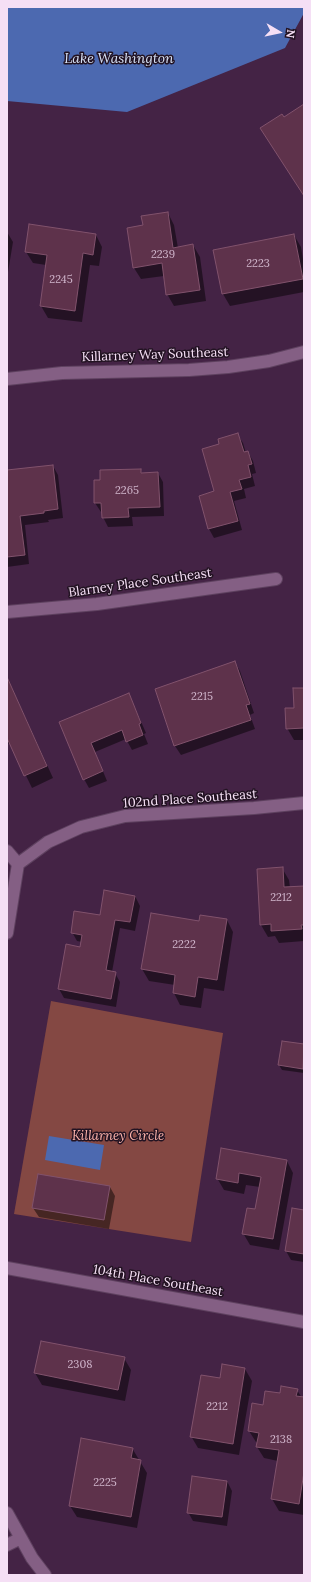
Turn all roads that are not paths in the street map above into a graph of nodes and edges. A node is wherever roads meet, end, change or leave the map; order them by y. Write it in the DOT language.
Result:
graph roads {
  1 [pos="304,352"];
  2 [pos="7,379"];
  3 [pos="276,579"];
  4 [pos="7,612"];
  5 [pos="304,803"];
  6 [pos="7,851"];
  7 [pos="18,864"];
  8 [pos="7,933"];
  9 [pos="7,1268"];
  10 [pos="304,1322"];
  11 [pos="7,1513"];
  12 [pos="21,1538"];
  13 [pos="7,1545"];
  14 [pos="45,1575"];
  1 -- 2 [label="street, Killarney Way Southeast"];
  3 -- 4 [label="street, Blarney Place Southeast"];
  5 -- 7 [label="street, 102nd Place Southeast"];
  6 -- 7 [label="street"];
  7 -- 8 [label="street"];
  9 -- 10 [label="street, 104th Place Southeast"];
  11 -- 12 [label="street"];
  12 -- 13 [label="street"];
  12 -- 14 [label="street"];
}
